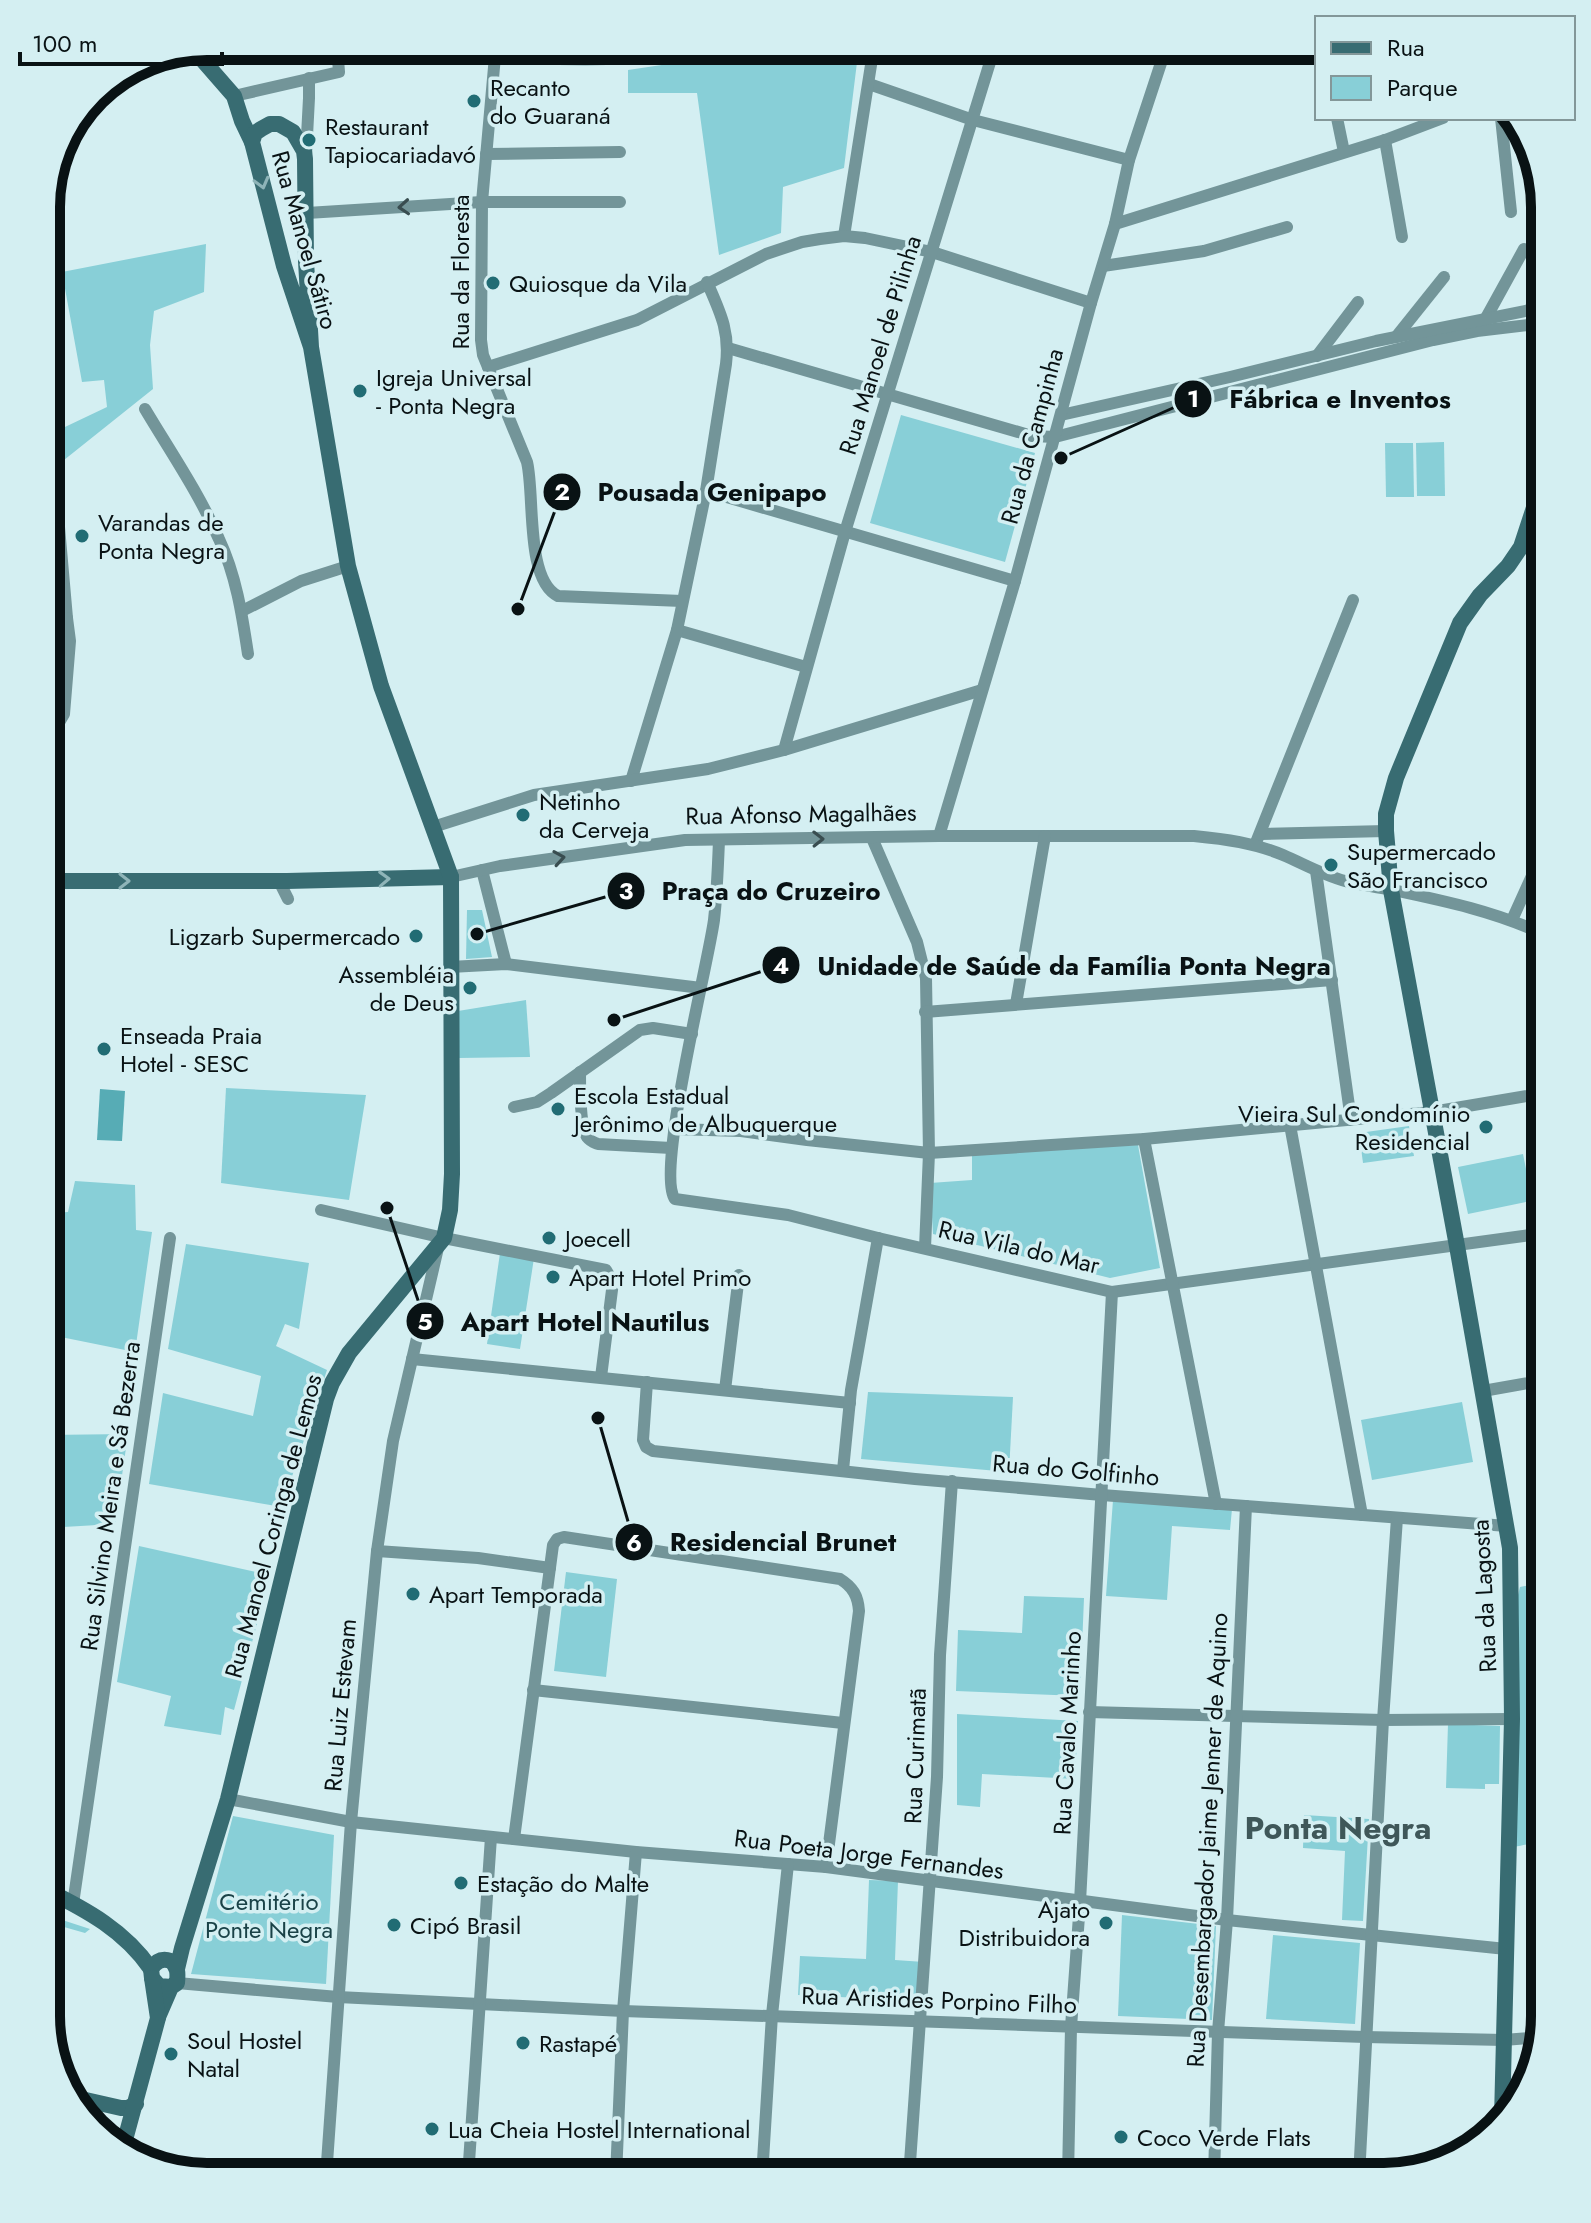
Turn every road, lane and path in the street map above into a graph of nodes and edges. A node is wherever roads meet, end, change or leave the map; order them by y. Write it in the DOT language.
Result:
graph roads {
  1 [pos="203,60"];
  2 [pos="338,60"];
  3 [pos="494,60"];
  4 [pos="872,60"];
  5 [pos="991,60"];
  6 [pos="1162,60"];
  7 [pos="309,78"];
  8 [pos="869,84"];
  9 [pos="234,96"];
  10 [pos="973,120"];
  11 [pos="1337,120"];
  12 [pos="1438,120"];
  13 [pos="1501,120"];
  14 [pos="1385,140"];
  15 [pos="252,142"];
  16 [pos="620,152"];
  17 [pos="1344,152"];
  18 [pos="486,154"];
  19 [pos="305,159"];
  20 [pos="1129,160"];
  21 [pos="482,202"];
  22 [pos="620,202"];
  23 [pos="1511,212"];
  24 [pos="307,213"];
  25 [pos="1115,224"];
  26 [pos="1287,227"];
  27 [pos="844,236"];
  28 [pos="1402,237"];
  29 [pos="1524,249"];
  30 [pos="932,252"];
  31 [pos="1103,266"];
  32 [pos="1444,277"];
  33 [pos="707,282"];
  34 [pos="1358,302"];
  35 [pos="1091,303"];
  36 [pos="1531,310"];
  37 [pos="1486,318"];
  38 [pos="1531,325"];
  39 [pos="1396,337"];
  40 [pos="311,347"];
  41 [pos="728,348"];
  42 [pos="1317,356"];
  43 [pos="488,367"];
  44 [pos="888,394"];
  45 [pos="145,409"];
  46 [pos="1061,415"];
  47 [pos="1055,437"];
  48 [pos="706,491"];
  49 [pos="1531,517"];
  50 [pos="845,532"];
  51 [pos="60,538"];
  52 [pos="348,566"];
  53 [pos="1015,581"];
  54 [pos="1353,600"];
  55 [pos="682,601"];
  56 [pos="242,611"];
  57 [pos="67,618"];
  58 [pos="60,628"];
  59 [pos="677,630"];
  60 [pos="248,654"];
  61 [pos="806,667"];
  62 [pos="982,690"];
  63 [pos="60,721"];
  64 [pos="784,750"];
  65 [pos="631,781"];
  66 [pos="433,827"];
  67 [pos="1386,831"];
  68 [pos="939,836"];
  69 [pos="1045,836"];
  70 [pos="872,838"];
  71 [pos="719,840"];
  72 [pos="1258,840"];
  73 [pos="482,870"];
  74 [pos="1316,871"];
  75 [pos="451,877"];
  76 [pos="1531,878"];
  77 [pos="60,881"];
  78 [pos="279,881"];
  79 [pos="1391,890"];
  80 [pos="288,899"];
  81 [pos="1512,920"];
  82 [pos="1531,929"];
  83 [pos="506,964"];
  84 [pos="450,967"];
  85 [pos="1332,980"];
  86 [pos="701,988"];
  87 [pos="1016,1004"];
  88 [pos="925,1012"];
  89 [pos="692,1034"];
  90 [pos="580,1072"];
  91 [pos="1531,1095"];
  92 [pos="514,1107"];
  93 [pos="1432,1112"];
  94 [pos="1351,1120"];
  95 [pos="1290,1125"];
  96 [pos="674,1129"];
  97 [pos="1144,1139"];
  98 [pos="671,1148"];
  99 [pos="929,1153"];
  100 [pos="321,1210"];
  101 [pos="1531,1235"];
  102 [pos="170,1238"];
  103 [pos="878,1238"];
  104 [pos="441,1241"];
  105 [pos="1457,1246"];
  106 [pos="925,1248"];
  107 [pos="1316,1265"];
  108 [pos="739,1275"];
  109 [pos="1171,1283"];
  110 [pos="1112,1292"];
  111 [pos="412,1359"];
  112 [pos="601,1377"];
  113 [pos="647,1382"];
  114 [pos="1531,1382"];
  115 [pos="725,1390"];
  116 [pos="1483,1391"];
  117 [pos="850,1403"];
  118 [pos="843,1470"];
  119 [pos="952,1481"];
  120 [pos="1102,1495"];
  121 [pos="1216,1504"];
  122 [pos="1246,1506"];
  123 [pos="1362,1515"];
  124 [pos="1397,1518"];
  125 [pos="1507,1526"];
  126 [pos="377,1551"];
  127 [pos="550,1568"];
  128 [pos="533,1690"];
  129 [pos="1089,1712"];
  130 [pos="1238,1716"];
  131 [pos="1512,1719"];
  132 [pos="1383,1720"];
  133 [pos="843,1723"];
  134 [pos="228,1799"];
  135 [pos="351,1822"];
  136 [pos="491,1837"];
  137 [pos="514,1839"];
  138 [pos="636,1852"];
  139 [pos="788,1864"];
  140 [pos="826,1867"];
  141 [pos="930,1880"];
  142 [pos="60,1897"];
  143 [pos="1080,1902"];
  144 [pos="73,1904"];
  145 [pos="1227,1920"];
  146 [pos="1371,1935"];
  147 [pos="1506,1949"];
  148 [pos="152,1973"];
  149 [pos="173,1975"];
  150 [pos="338,1997"];
  151 [pos="479,2005"];
  152 [pos="623,2011"];
  153 [pos="772,2015"];
  154 [pos="158,2018"];
  155 [pos="921,2021"];
  156 [pos="1071,2027"];
  157 [pos="1218,2032"];
  158 [pos="1365,2037"];
  159 [pos="1529,2038"];
  160 [pos="1504,2040"];
  161 [pos="87,2100"];
  162 [pos="1502,2103"];
  163 [pos="136,2104"];
  164 [pos="126,2138"];
  165 [pos="327,2163"];
  166 [pos="469,2163"];
  167 [pos="617,2163"];
  168 [pos="763,2163"];
  169 [pos="910,2163"];
  170 [pos="1068,2163"];
  171 [pos="1214,2163"];
  172 [pos="1360,2163"];
  1 -- 9 [label="street"];
  2 -- 7 [label="street"];
  3 -- 18 [label="street, Rua da Floresta"];
  4 -- 8 [label="street"];
  5 -- 10 [label="street, Rua Manoel de Pilinha"];
  6 -- 20 [label="street, Rua da Campinha"];
  7 -- 9 [label="street"];
  7 -- 19 [label="street, Rua Manoel Sátiro"];
  8 -- 10 [label="street"];
  8 -- 27 [label="street"];
  9 -- 15 [label="street"];
  10 -- 20 [label="street"];
  10 -- 30 [label="street, Rua Manoel de Pilinha"];
  11 -- 17 [label="street"];
  12 -- 14 [label="street"];
  13 -- 23 [label="street"];
  14 -- 17 [label="street"];
  14 -- 28 [label="street"];
  15 -- 19 [label="street, Rua Manoel Sátiro"];
  15 -- 40 [label="street, Rua Manoel Sátiro, one-way"];
  16 -- 18 [label="street"];
  17 -- 25 [label="street"];
  18 -- 21 [label="street, Rua da Floresta"];
  19 -- 24 [label="street, Rua Manoel Sátiro"];
  20 -- 25 [label="street, Rua da Campinha"];
  21 -- 22 [label="street"];
  21 -- 24 [label="street, one-way"];
  21 -- 43 [label="street, Rua da Floresta"];
  24 -- 40 [label="street, Rua Manoel Sátiro"];
  25 -- 31 [label="street, Rua da Campinha"];
  26 -- 31 [label="street"];
  27 -- 30 [label="street"];
  27 -- 33 [label="street"];
  29 -- 37 [label="street"];
  30 -- 35 [label="street"];
  30 -- 44 [label="street, Rua Manoel de Pilinha"];
  31 -- 35 [label="street, Rua da Campinha"];
  32 -- 39 [label="street"];
  33 -- 41 [label="street"];
  33 -- 43 [label="street"];
  34 -- 42 [label="street"];
  35 -- 46 [label="street, Rua da Campinha"];
  36 -- 37 [label="street"];
  37 -- 39 [label="street"];
  38 -- 47 [label="street"];
  39 -- 42 [label="street"];
  40 -- 52 [label="street, Rua Manoel Coringa de Lemos"];
  41 -- 44 [label="street"];
  41 -- 48 [label="street"];
  42 -- 46 [label="street"];
  43 -- 55 [label="street, Rua da Floresta"];
  44 -- 47 [label="street"];
  44 -- 50 [label="street, Rua Manoel de Pilinha"];
  45 -- 56 [label="street"];
  46 -- 47 [label="street, Rua da Campinha"];
  47 -- 53 [label="street, Rua da Campinha"];
  48 -- 50 [label="street"];
  48 -- 55 [label="street"];
  49 -- 67 [label="street, Rua da Lagosta"];
  50 -- 53 [label="street"];
  50 -- 61 [label="street, Rua Manoel de Pilinha"];
  51 -- 57 [label="street"];
  52 -- 56 [label="street"];
  52 -- 66 [label="street, Rua Manoel Coringa de Lemos"];
  53 -- 62 [label="street, Rua da Campinha"];
  54 -- 72 [label="street"];
  55 -- 59 [label="street"];
  56 -- 60 [label="street"];
  57 -- 58 [label="street"];
  57 -- 63 [label="street"];
  59 -- 61 [label="street"];
  59 -- 65 [label="street"];
  61 -- 64 [label="street, Rua Manoel de Pilinha"];
  62 -- 64 [label="street"];
  62 -- 68 [label="street, Rua da Campinha"];
  64 -- 65 [label="street"];
  65 -- 66 [label="street"];
  66 -- 75 [label="street, Rua Manoel Coringa de Lemos"];
  67 -- 72 [label="street, Rua Afonso Magalhães"];
  67 -- 79 [label="street, Rua da Lagosta"];
  68 -- 69 [label="street, Rua Afonso Magalhães"];
  68 -- 70 [label="street, Rua Afonso Magalhães"];
  69 -- 72 [label="street, Rua Afonso Magalhães"];
  69 -- 87 [label="street"];
  71 -- 70 [label="street, Rua Afonso Magalhães, one-way"];
  70 -- 88 [label="street"];
  73 -- 71 [label="street, Rua Afonso Magalhães, one-way"];
  71 -- 86 [label="street"];
  72 -- 74 [label="street, Rua Afonso Magalhães"];
  73 -- 75 [label="street, Rua Afonso Magalhães"];
  73 -- 83 [label="street"];
  74 -- 79 [label="street, Rua Afonso Magalhães"];
  74 -- 85 [label="street"];
  78 -- 75 [label="street, Rua Afonso Magalhães, one-way"];
  75 -- 84 [label="street, Rua Manoel Coringa de Lemos"];
  76 -- 81 [label="street"];
  77 -- 78 [label="street, Rua Afonso Magalhães, one-way"];
  78 -- 80 [label="street"];
  79 -- 81 [label="street, Rua Afonso Magalhães"];
  79 -- 93 [label="street, Rua da Lagosta"];
  81 -- 82 [label="street, Rua Afonso Magalhães"];
  83 -- 84 [label="street"];
  83 -- 86 [label="street"];
  84 -- 104 [label="street, Rua Manoel Coringa de Lemos"];
  85 -- 87 [label="street"];
  85 -- 94 [label="street"];
  86 -- 89 [label="street"];
  87 -- 88 [label="street"];
  88 -- 99 [label="street"];
  89 -- 90 [label="street"];
  89 -- 96 [label="street"];
  90 -- 92 [label="street"];
  90 -- 98 [label="street"];
  91 -- 93 [label="street"];
  93 -- 94 [label="street"];
  93 -- 105 [label="street, Rua da Lagosta"];
  94 -- 95 [label="street"];
  95 -- 97 [label="street"];
  95 -- 107 [label="street"];
  96 -- 98 [label="street"];
  96 -- 99 [label="street"];
  97 -- 99 [label="street"];
  97 -- 109 [label="street"];
  98 -- 103 [label="street, Rua Vila do Mar"];
  99 -- 106 [label="street"];
  100 -- 104 [label="street"];
  101 -- 105 [label="street, Rua Vila do Mar"];
  102 -- 144 [label="street, Rua Silvino Meira e Sá Bezerra"];
  103 -- 106 [label="street, Rua Vila do Mar"];
  103 -- 117 [label="street"];
  104 -- 111 [label="street, Rua Luiz Estevam"];
  104 -- 112 [label="street"];
  104 -- 134 [label="street, Rua Manoel Coringa de Lemos"];
  105 -- 107 [label="street, Rua Vila do Mar"];
  105 -- 116 [label="street, Rua da Lagosta"];
  106 -- 110 [label="street, Rua Vila do Mar"];
  107 -- 109 [label="street, Rua Vila do Mar"];
  107 -- 123 [label="street"];
  108 -- 115 [label="street"];
  109 -- 110 [label="street, Rua Vila do Mar"];
  109 -- 121 [label="street"];
  110 -- 120 [label="street, Rua Cavalo Marinho"];
  111 -- 112 [label="street"];
  111 -- 126 [label="street, Rua Luiz Estevam"];
  112 -- 113 [label="street"];
  113 -- 115 [label="street"];
  113 -- 118 [label="street, Rua do Golfinho"];
  114 -- 116 [label="street"];
  115 -- 117 [label="street"];
  116 -- 125 [label="street, Rua da Lagosta"];
  117 -- 118 [label="street"];
  118 -- 119 [label="street, Rua do Golfinho"];
  119 -- 120 [label="street, Rua do Golfinho"];
  119 -- 141 [label="street, Rua Curimatã"];
  120 -- 121 [label="street, Rua do Golfinho"];
  120 -- 129 [label="street, Rua Cavalo Marinho"];
  121 -- 122 [label="street, Rua do Golfinho"];
  122 -- 123 [label="street, Rua do Golfinho"];
  122 -- 130 [label="street, Rua Desembargador Jaime Jenner de Aquino"];
  123 -- 124 [label="street, Rua do Golfinho"];
  124 -- 125 [label="street, Rua do Golfinho"];
  124 -- 132 [label="street"];
  125 -- 131 [label="street, Rua da Lagosta"];
  126 -- 127 [label="street"];
  126 -- 135 [label="street, Rua Luiz Estevam"];
  127 -- 128 [label="street"];
  127 -- 133 [label="street"];
  128 -- 133 [label="street"];
  128 -- 137 [label="street"];
  129 -- 130 [label="street"];
  129 -- 143 [label="street, Rua Cavalo Marinho"];
  130 -- 132 [label="street"];
  130 -- 145 [label="street, Rua Desembargador Jaime Jenner de Aquino"];
  131 -- 132 [label="street"];
  131 -- 147 [label="street, Rua da Lagosta"];
  132 -- 146 [label="street"];
  133 -- 140 [label="street"];
  134 -- 135 [label="street, Rua Poeta Jorge Fernandes"];
  134 -- 149 [label="street, Rua Manoel Coringa de Lemos"];
  135 -- 136 [label="street, Rua Poeta Jorge Fernandes"];
  135 -- 150 [label="street, Rua Luiz Estevam"];
  136 -- 137 [label="street, Rua Poeta Jorge Fernandes"];
  136 -- 151 [label="street"];
  137 -- 138 [label="street, Rua Poeta Jorge Fernandes"];
  138 -- 139 [label="street, Rua Poeta Jorge Fernandes"];
  138 -- 152 [label="street"];
  139 -- 140 [label="street, Rua Poeta Jorge Fernandes"];
  139 -- 153 [label="street"];
  140 -- 141 [label="street, Rua Poeta Jorge Fernandes"];
  141 -- 143 [label="street, Rua Poeta Jorge Fernandes"];
  141 -- 155 [label="street, Rua Curimatã"];
  142 -- 144 [label="street"];
  143 -- 145 [label="street, Rua Poeta Jorge Fernandes"];
  143 -- 156 [label="street, Rua Cavalo Marinho"];
  144 -- 148 [label="street"];
  145 -- 146 [label="street, Rua Poeta Jorge Fernandes"];
  145 -- 157 [label="street, Rua Desembargador Jaime Jenner de Aquino"];
  146 -- 147 [label="street, Rua Poeta Jorge Fernandes"];
  146 -- 158 [label="street"];
  147 -- 160 [label="street, Rua da Lagosta"];
  148 -- 149 [label="street"];
  148 -- 149 [label="street"];
  148 -- 154 [label="street"];
  149 -- 150 [label="street, Rua Aristides Porpino Filho"];
  149 -- 154 [label="street, Rua Manoel Coringa de Lemos"];
  150 -- 151 [label="street, Rua Aristides Porpino Filho"];
  150 -- 165 [label="street, Rua Luiz Estevam"];
  151 -- 152 [label="street, Rua Aristides Porpino Filho"];
  151 -- 166 [label="street"];
  152 -- 153 [label="street, Rua Aristides Porpino Filho"];
  152 -- 167 [label="street"];
  153 -- 155 [label="street, Rua Aristides Porpino Filho"];
  153 -- 168 [label="street"];
  154 -- 163 [label="street"];
  155 -- 156 [label="street, Rua Aristides Porpino Filho"];
  155 -- 169 [label="street, Rua Curimatã"];
  156 -- 157 [label="street, Rua Aristides Porpino Filho"];
  156 -- 170 [label="street, Rua Cavalo Marinho"];
  157 -- 158 [label="street, Rua Aristides Porpino Filho"];
  157 -- 171 [label="street, Rua Desembargador Jaime Jenner de Aquino"];
  158 -- 160 [label="street, Rua Aristides Porpino Filho"];
  158 -- 172 [label="street"];
  159 -- 160 [label="street, Rua Aristides Porpino Filho"];
  160 -- 162 [label="street, Rua da Lagosta"];
  161 -- 163 [label="street"];
  163 -- 164 [label="street"];
}
